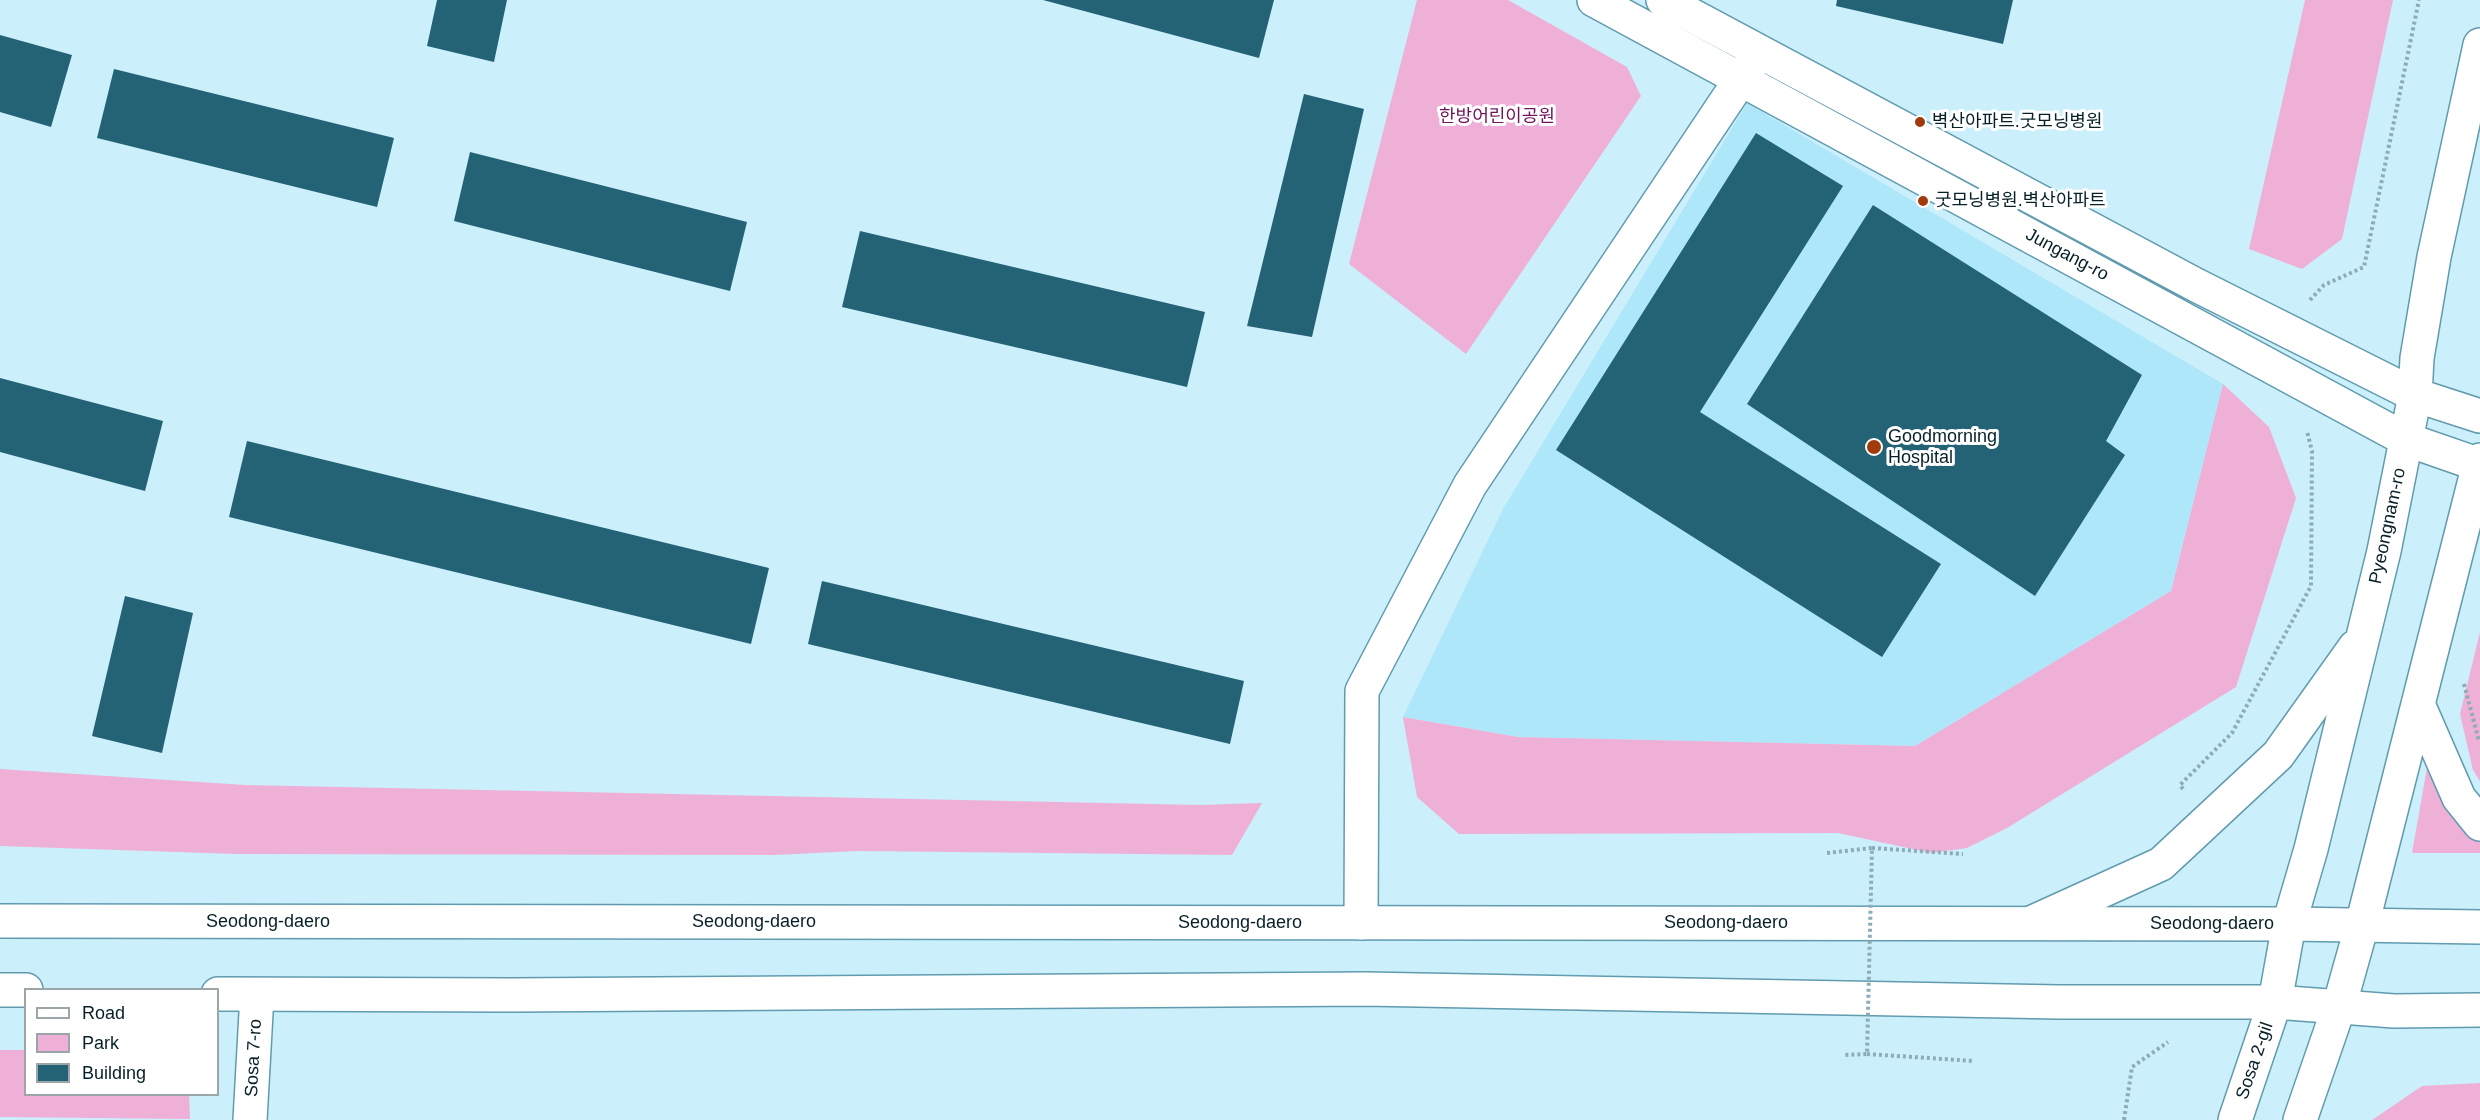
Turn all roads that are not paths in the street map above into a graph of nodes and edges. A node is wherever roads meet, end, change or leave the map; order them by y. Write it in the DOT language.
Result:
graph roads {
  1 [pos="1594,0"];
  2 [pos="1663,0"];
  3 [pos="2480,45"];
  4 [pos="1759,51"];
  5 [pos="1741,78"];
  6 [pos="2415,395"];
  7 [pos="2480,416"];
  8 [pos="2406,439"];
  9 [pos="2480,464"];
  10 [pos="2364,633"];
  11 [pos="2418,704"];
  12 [pos="2480,824"];
  13 [pos="0,921"];
  14 [pos="1361,923"];
  15 [pos="2031,923"];
  16 [pos="2289,924"];
  17 [pos="2362,925"];
  18 [pos="2480,927"];
  19 [pos="0,990"];
  20 [pos="24,990"];
  21 [pos="219,994"];
  22 [pos="257,995"];
  23 [pos="2275,1002"];
  24 [pos="2339,1007"];
  25 [pos="2480,1010"];
  26 [pos="250,1120"];
  27 [pos="2235,1120"];
  28 [pos="2300,1120"];
  1 -- 5 [label="main road, Jungang-ro"];
  2 -- 4 [label="main road, Jungang-ro"];
  3 -- 6 [label="main road, Pyeongnam-ro"];
  4 -- 5 [label="main road"];
  4 -- 6 [label="main road, Jungang-ro"];
  5 -- 8 [label="main road, Jungang-ro"];
  5 -- 14 [label="main road"];
  6 -- 7 [label="main road, Jungang-ro"];
  6 -- 8 [label="main road, Pyeongnam-ro"];
  8 -- 9 [label="main road, Jungang-ro"];
  8 -- 10 [label="main road, Pyeongnam-ro"];
  9 -- 11 [label="main road"];
  10 -- 15 [label="main road"];
  10 -- 16 [label="main road, Pyeongnam-ro"];
  11 -- 12 [label="main road"];
  11 -- 17 [label="main road"];
  13 -- 14 [label="main road, Seodong-daero"];
  14 -- 15 [label="main road, Seodong-daero"];
  15 -- 16 [label="main road, Seodong-daero"];
  16 -- 17 [label="main road, Seodong-daero"];
  16 -- 23 [label="main road, Pyeongnam-ro"];
  17 -- 18 [label="main road, Seodong-daero"];
  17 -- 24 [label="main road"];
  19 -- 20 [label="main road"];
  21 -- 22 [label="main road"];
  22 -- 23 [label="main road"];
  22 -- 26 [label="main road, Sosa 7-ro"];
  23 -- 24 [label="main road"];
  23 -- 27 [label="main road, Sosa 2-gil"];
  24 -- 25 [label="main road"];
  24 -- 28 [label="main road"];
}
